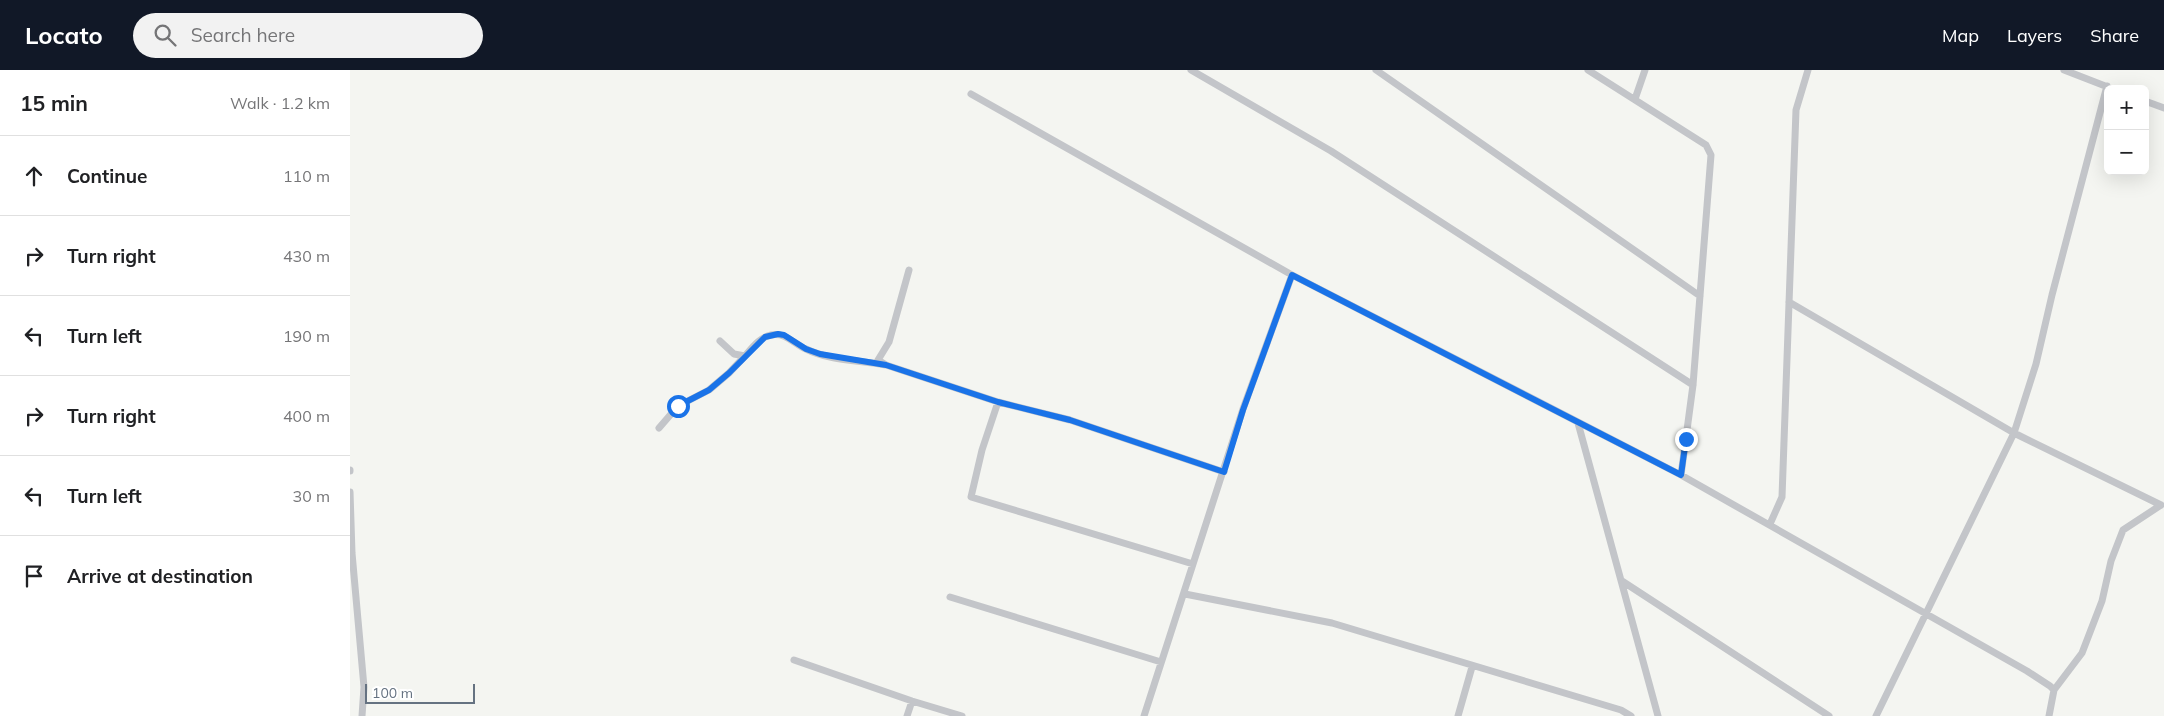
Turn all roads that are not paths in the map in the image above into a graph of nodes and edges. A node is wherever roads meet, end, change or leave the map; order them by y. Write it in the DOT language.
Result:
graph roads {
  1 [pos="1191,70"];
  2 [pos="1376,70"];
  3 [pos="1588,70"];
  4 [pos="1645,70"];
  5 [pos="1808,70"];
  6 [pos="2064,70"];
  7 [pos="2104,86"];
  8 [pos="971,94"];
  9 [pos="1635,99"];
  10 [pos="2149,102"];
  11 [pos="2164,108"];
  12 [pos="2104,109"];
  13 [pos="909,270"];
  14 [pos="1292,275"];
  15 [pos="1700,296"];
  16 [pos="1789,302"];
  17 [pos="720,342"];
  18 [pos="745,356"];
  19 [pos="886,365"];
  20 [pos="1692,385"];
  21 [pos="998,402"];
  22 [pos="1578,423"];
  23 [pos="659,428"];
  24 [pos="2014,433"];
  25 [pos="1224,472"];
  26 [pos="1681,475"];
  27 [pos="350,492"];
  28 [pos="1770,524"];
  29 [pos="1193,564"];
  30 [pos="1622,581"];
  31 [pos="1185,594"];
  32 [pos="950,597"];
  33 [pos="1926,614"];
  34 [pos="794,660"];
  35 [pos="1161,662"];
  36 [pos="1472,667"];
  37 [pos="2054,690"];
  38 [pos="912,701"];
  39 [pos="362,716"];
  40 [pos="907,716"];
  41 [pos="962,716"];
  42 [pos="1144,716"];
  43 [pos="1458,716"];
  44 [pos="1631,716"];
  45 [pos="1658,716"];
  46 [pos="1830,716"];
  47 [pos="1876,716"];
  48 [pos="2049,716"];
  1 -- 20 [label="street"];
  2 -- 15 [label="street"];
  3 -- 9 [label="street"];
  4 -- 9 [label="street"];
  5 -- 16 [label="street"];
  6 -- 7 [label="street"];
  8 -- 14 [label="street"];
  9 -- 15 [label="street"];
  10 -- 11 [label="street"];
  12 -- 24 [label="street"];
  13 -- 19 [label="street"];
  14 -- 22 [label="street"];
  14 -- 25 [label="street"];
  15 -- 20 [label="street"];
  16 -- 24 [label="street"];
  16 -- 28 [label="street"];
  17 -- 18 [label="street"];
  18 -- 19 [label="street"];
  18 -- 23 [label="street"];
  19 -- 21 [label="street"];
  20 -- 26 [label="street"];
  21 -- 25 [label="street"];
  21 -- 29 [label="street"];
  22 -- 26 [label="street"];
  22 -- 30 [label="street"];
  24 -- 33 [label="street"];
  24 -- 37 [label="street"];
  25 -- 29 [label="street"];
  26 -- 28 [label="street"];
  27 -- 39 [label="street"];
  28 -- 33 [label="street"];
  29 -- 31 [label="street"];
  30 -- 45 [label="street"];
  30 -- 46 [label="street"];
  31 -- 35 [label="street"];
  31 -- 36 [label="street"];
  32 -- 35 [label="street"];
  33 -- 37 [label="street"];
  33 -- 47 [label="street"];
  34 -- 38 [label="street"];
  35 -- 42 [label="street"];
  36 -- 43 [label="street"];
  36 -- 44 [label="street"];
  37 -- 48 [label="street"];
  38 -- 40 [label="street"];
  38 -- 41 [label="street"];
}
